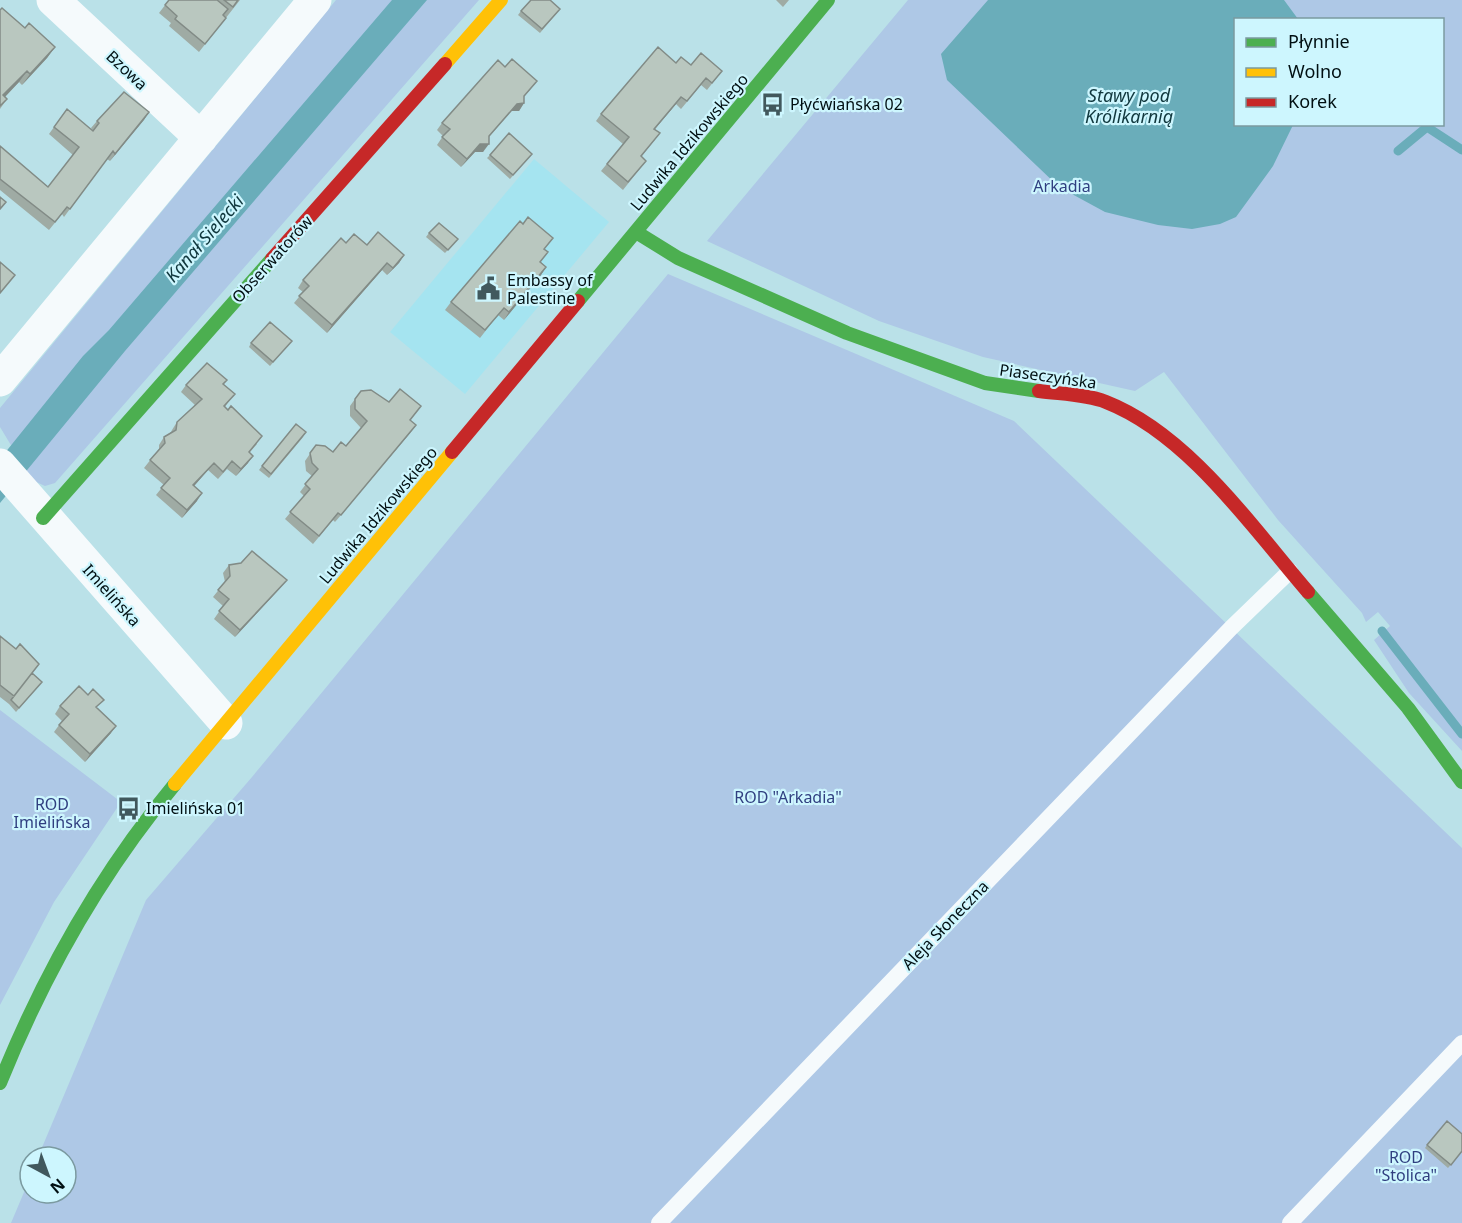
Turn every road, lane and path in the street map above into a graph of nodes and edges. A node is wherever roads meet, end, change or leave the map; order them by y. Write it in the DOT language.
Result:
graph roads {
  1 [pos="53,0"];
  2 [pos="315,0"];
  3 [pos="501,0"];
  4 [pos="828,0"];
  5 [pos="201,138"];
  6 [pos="636,232"];
  7 [pos="0,380"];
  8 [pos="10,478"];
  9 [pos="43,518"];
  10 [pos="1290,571"];
  11 [pos="226,723"];
  12 [pos="1462,782"];
  13 [pos="1462,1043"];
  14 [pos="0,1083"];
  15 [pos="659,1223"];
  16 [pos="1290,1223"];
  1 -- 5 [label="street, Bzowa"];
  2 -- 5 [label="street"];
  3 -- 9 [label="street, Obserwatorów"];
  4 -- 6 [label="street, Ludwika Idzikowskiego"];
  5 -- 7 [label="street"];
  6 -- 10 [label="street, Piaseczyńska"];
  6 -- 11 [label="street, Ludwika Idzikowskiego"];
  8 -- 9 [label="street, Imielińska"];
  9 -- 11 [label="street, Imielińska"];
  10 -- 12 [label="street, Piaseczyńska"];
  10 -- 15 [label="lane, Aleja Słoneczna"];
  11 -- 14 [label="street, Ludwika Idzikowskiego"];
  13 -- 16 [label="lane"];
}
